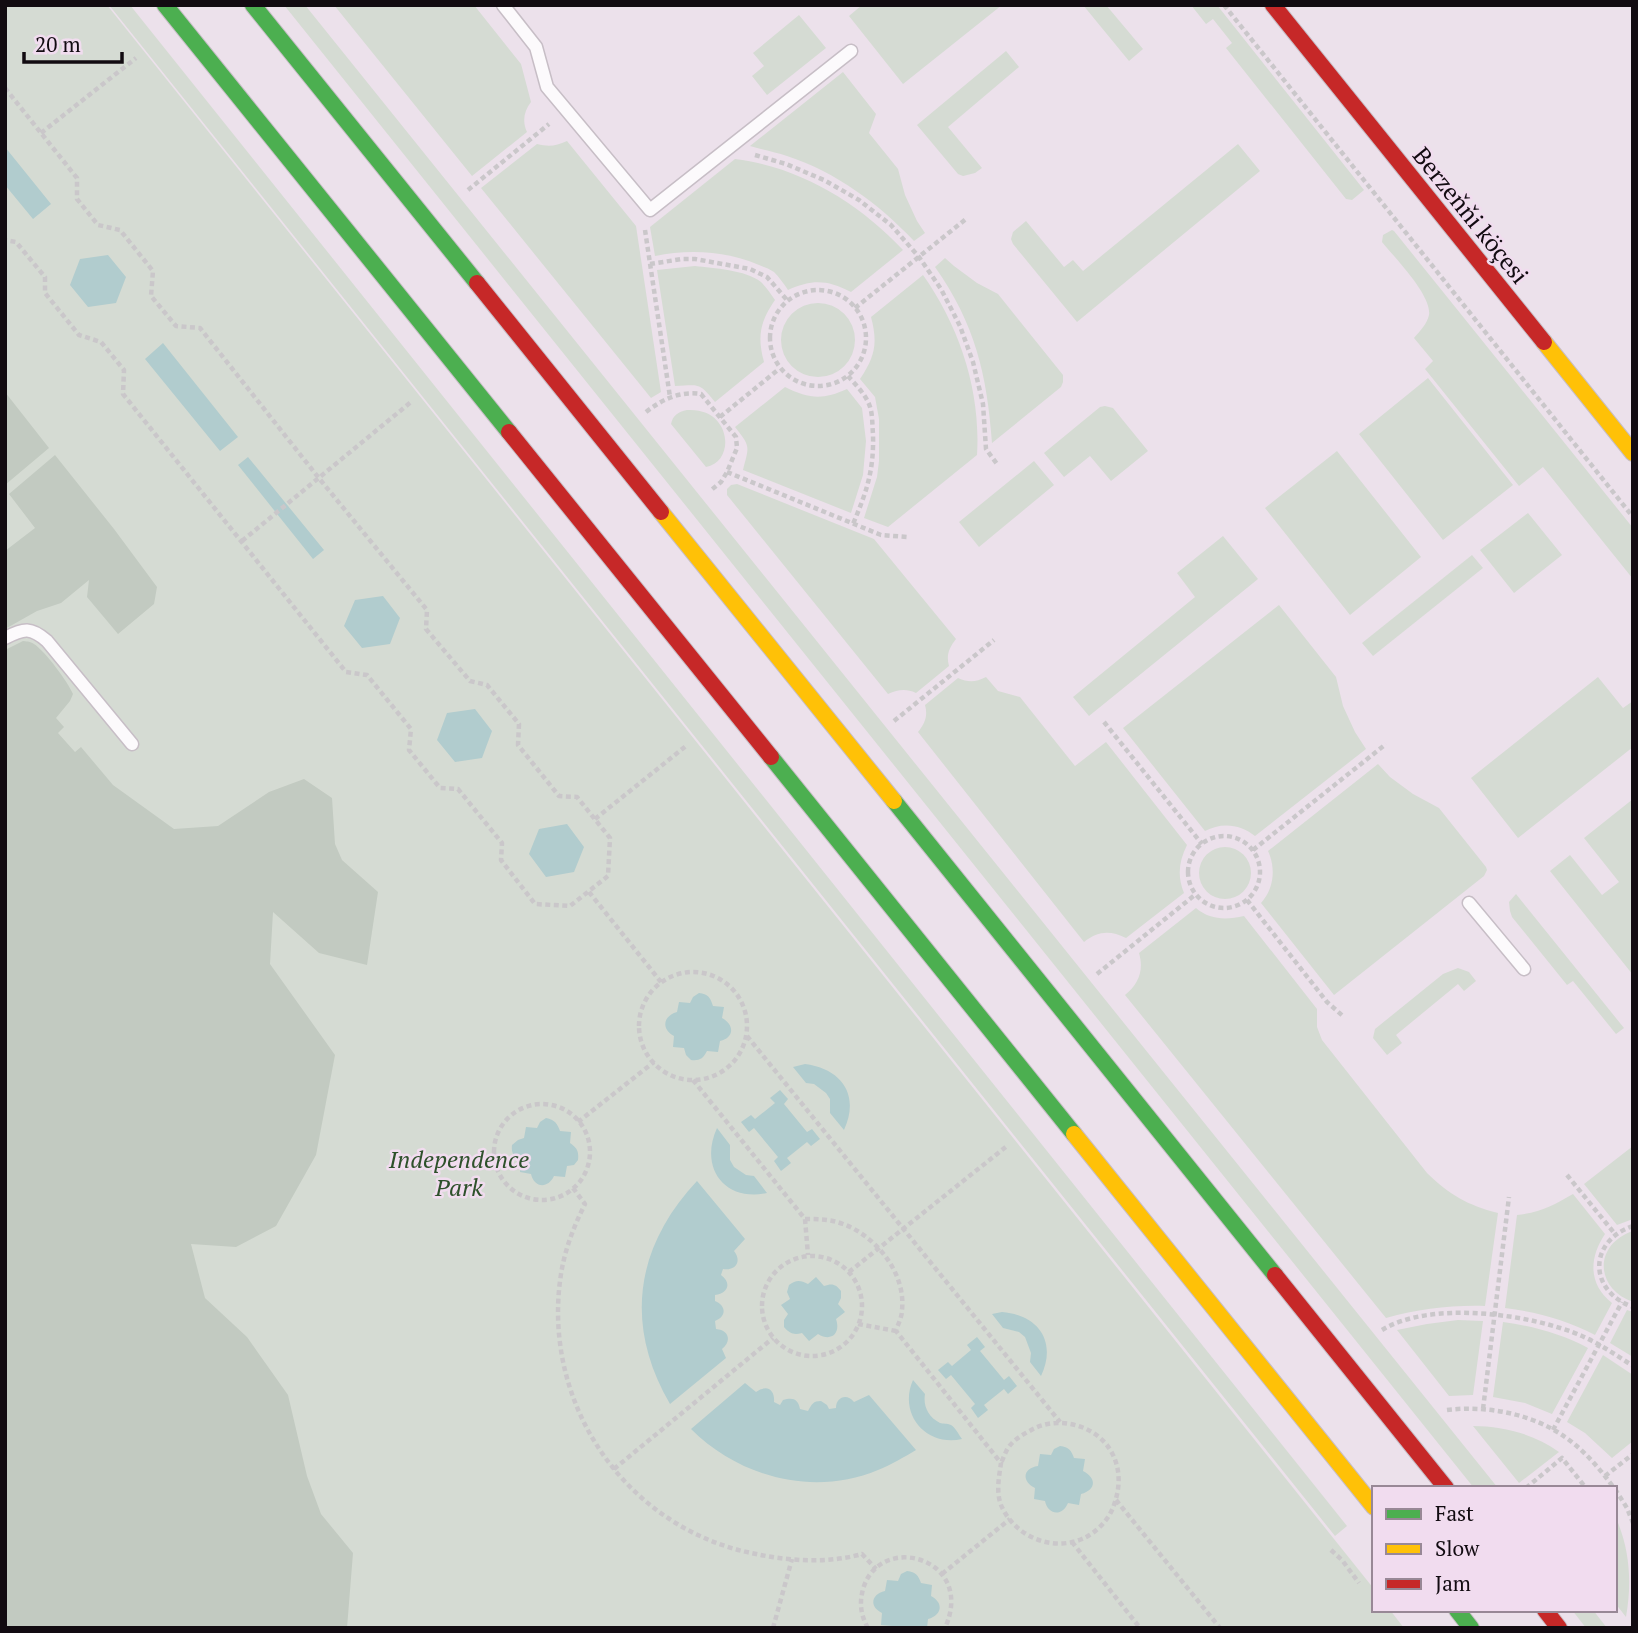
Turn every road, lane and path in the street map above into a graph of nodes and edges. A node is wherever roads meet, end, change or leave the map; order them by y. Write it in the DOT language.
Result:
graph roads {
  1 [pos="165,5"];
  2 [pos="253,5"];
  3 [pos="503,5"];
  4 [pos="1224,5"];
  5 [pos="1273,5"];
  6 [pos="851,51"];
  7 [pos="136,58"];
  8 [pos="5,88"];
  9 [pos="566,110"];
  10 [pos="41,133"];
  11 [pos="735,142"];
  12 [pos="468,190"];
  13 [pos="650,210"];
  14 [pos="966,219"];
  15 [pos="5,240"];
  16 [pos="919,257"];
  17 [pos="650,264"];
  18 [pos="787,300"];
  19 [pos="856,307"];
  20 [pos="779,369"];
  21 [pos="848,376"];
  22 [pos="670,397"];
  23 [pos="411,402"];
  24 [pos="646,412"];
  25 [pos="720,417"];
  26 [pos="1633,453"];
  27 [pos="997,464"];
  28 [pos="727,472"];
  29 [pos="318,477"];
  30 [pos="710,491"];
  31 [pos="1633,517"];
  32 [pos="853,524"];
  33 [pos="908,537"];
  34 [pos="242,541"];
  35 [pos="5,638"];
  36 [pos="994,640"];
  37 [pos="894,721"];
  38 [pos="1104,722"];
  39 [pos="132,744"];
  40 [pos="1386,744"];
  41 [pos="686,746"];
  42 [pos="595,820"];
  43 [pos="1202,844"];
  44 [pos="1253,850"];
  45 [pos="589,892"];
  46 [pos="1196,894"];
  47 [pos="1247,900"];
  48 [pos="1469,903"];
  49 [pos="1524,968"];
  50 [pos="1097,974"];
  51 [pos="661,982"];
  52 [pos="1344,1017"];
  53 [pos="747,1036"];
  54 [pos="654,1062"];
  55 [pos="693,1080"];
  56 [pos="578,1122"];
  57 [pos="1007,1146"];
  58 [pos="1567,1175"];
  59 [pos="573,1188"];
  60 [pos="1509,1197"];
  61 [pos="805,1219"];
  62 [pos="1633,1226"];
  63 [pos="904,1228"];
  64 [pos="1615,1234"];
  65 [pos="879,1248"];
  66 [pos="808,1255"];
  67 [pos="849,1272"];
  68 [pos="1622,1302"];
  69 [pos="1633,1307"];
  70 [pos="1495,1315"];
  71 [pos="858,1324"];
  72 [pos="1382,1330"];
  73 [pos="896,1331"];
  74 [pos="773,1338"];
  75 [pos="1598,1345"];
  76 [pos="1633,1366"];
  77 [pos="1483,1409"];
  78 [pos="1447,1410"];
  79 [pos="1060,1422"];
  80 [pos="1553,1430"];
  81 [pos="1633,1454"];
  82 [pos="1001,1463"];
  83 [pos="614,1469"];
  84 [pos="1605,1476"];
  85 [pos="1445,1486"];
  86 [pos="1527,1486"];
  87 [pos="1584,1486"];
  88 [pos="1613,1486"];
  89 [pos="1617,1492"];
  90 [pos="1116,1500"];
  91 [pos="1372,1505"];
  92 [pos="1010,1519"];
  93 [pos="1633,1523"];
  94 [pos="1072,1542"];
  95 [pos="1331,1550"];
  96 [pos="792,1559"];
  97 [pos="876,1569"];
  98 [pos="942,1574"];
  99 [pos="1360,1583"];
  100 [pos="1459,1612"];
  101 [pos="1547,1612"];
  102 [pos="773,1628"];
  103 [pos="867,1628"];
  104 [pos="945,1628"];
  105 [pos="1140,1628"];
  106 [pos="1220,1628"];
  107 [pos="1471,1628"];
  108 [pos="1559,1628"];
  1 -- 91 [label="main road"];
  2 -- 85 [label="main road"];
  3 -- 9 [label="lane"];
  4 -- 31 [label="path"];
  5 -- 26 [label="main road, Berzeňňi köçesi"];
  6 -- 11 [label="lane"];
  7 -- 10 [label="path"];
  8 -- 10 [label="path"];
  9 -- 12 [label="path"];
  9 -- 13 [label="lane"];
  10 -- 29 [label="path"];
  11 -- 13 [label="lane"];
  11 -- 16 [label="path"];
  13 -- 17 [label="path"];
  14 -- 16 [label="path"];
  15 -- 34 [label="path"];
  16 -- 19 [label="path"];
  16 -- 27 [label="path"];
  17 -- 18 [label="path"];
  17 -- 22 [label="path"];
  18 -- 19 [label="path"];
  18 -- 20 [label="path"];
  19 -- 21 [label="path"];
  20 -- 21 [label="path"];
  20 -- 25 [label="path"];
  21 -- 32 [label="path"];
  22 -- 24 [label="path"];
  22 -- 25 [label="path"];
  23 -- 29 [label="path"];
  25 -- 28 [label="path"];
  28 -- 30 [label="path"];
  28 -- 32 [label="path"];
  29 -- 34 [label="path"];
  29 -- 42 [label="path"];
  32 -- 33 [label="path"];
  34 -- 45 [label="path"];
  35 -- 39 [label="lane"];
  36 -- 37 [label="path"];
  38 -- 43 [label="path"];
  40 -- 44 [label="path"];
  41 -- 42 [label="path"];
  42 -- 45 [label="path"];
  43 -- 44 [label="path"];
  43 -- 46 [label="path"];
  44 -- 47 [label="path"];
  45 -- 51 [label="path"];
  46 -- 47 [label="path"];
  46 -- 50 [label="path"];
  47 -- 52 [label="path"];
  48 -- 49 [label="lane"];
  51 -- 53 [label="path"];
  51 -- 54 [label="path"];
  53 -- 55 [label="path"];
  53 -- 63 [label="path"];
  54 -- 55 [label="path"];
  54 -- 56 [label="path"];
  55 -- 61 [label="path"];
  56 -- 59 [label="path"];
  56 -- 59 [label="path"];
  57 -- 63 [label="path"];
  58 -- 64 [label="path"];
  59 -- 83 [label="path"];
  60 -- 70 [label="path"];
  61 -- 65 [label="path"];
  61 -- 66 [label="path"];
  62 -- 64 [label="path"];
  63 -- 65 [label="path"];
  63 -- 79 [label="path"];
  64 -- 68 [label="path"];
  65 -- 67 [label="path"];
  65 -- 73 [label="path"];
  66 -- 67 [label="path"];
  66 -- 74 [label="path"];
  67 -- 71 [label="path"];
  68 -- 69 [label="path"];
  68 -- 75 [label="path"];
  70 -- 72 [label="path"];
  70 -- 75 [label="path"];
  70 -- 77 [label="path"];
  71 -- 73 [label="path"];
  71 -- 74 [label="path"];
  73 -- 82 [label="path"];
  74 -- 83 [label="path"];
  75 -- 76 [label="path"];
  75 -- 80 [label="path"];
  77 -- 78 [label="path"];
  77 -- 80 [label="path"];
  79 -- 82 [label="path"];
  79 -- 90 [label="path"];
  80 -- 84 [label="path"];
  81 -- 84 [label="path"];
  82 -- 92 [label="path"];
  83 -- 96 [label="path"];
  84 -- 88 [label="path"];
  86 -- 87 [label="path"];
  89 -- 93 [label="path"];
  90 -- 94 [label="path"];
  90 -- 106 [label="path"];
  92 -- 94 [label="path"];
  92 -- 98 [label="path"];
  94 -- 105 [label="path"];
  95 -- 99 [label="path"];
  96 -- 97 [label="path"];
  96 -- 102 [label="path"];
  97 -- 98 [label="path"];
  97 -- 103 [label="path"];
  98 -- 104 [label="path"];
  100 -- 107 [label="main road"];
  101 -- 108 [label="main road"];
}
